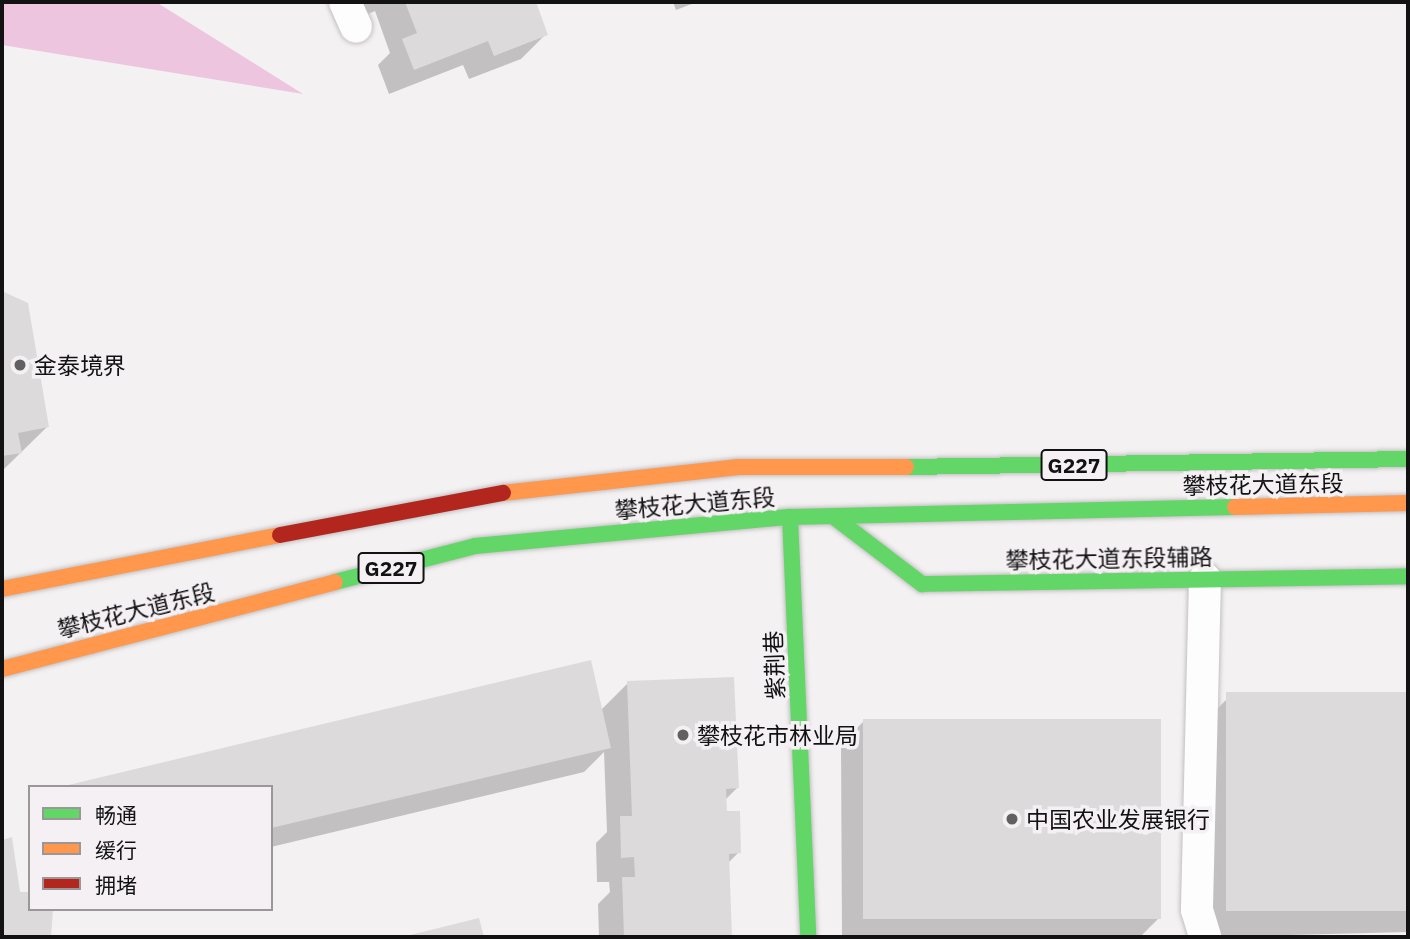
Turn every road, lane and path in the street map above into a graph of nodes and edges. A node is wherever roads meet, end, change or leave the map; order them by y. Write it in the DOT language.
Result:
graph roads {
  1 [pos="1408,459"];
  2 [pos="1408,503"];
  3 [pos="790,517"];
  4 [pos="834,517"];
  5 [pos="1408,576"];
  6 [pos="1205,579"];
  7 [pos="2,589"];
  8 [pos="2,669"];
  9 [pos="808,937"];
  10 [pos="1205,937"];
  1 -- 7 [label="main road, 攀枝花大道东段 / G227"];
  2 -- 4 [label="main road, 攀枝花大道东段 / G227"];
  3 -- 4 [label="main road, 攀枝花大道东段 / G227"];
  3 -- 8 [label="main road, 攀枝花大道东段 / G227"];
  3 -- 9 [label="main road, 紫荆巷"];
  4 -- 6 [label="main road, 攀枝花大道东段辅路"];
  5 -- 6 [label="main road, 攀枝花大道东段辅路"];
  6 -- 10 [label="lane"];
}
